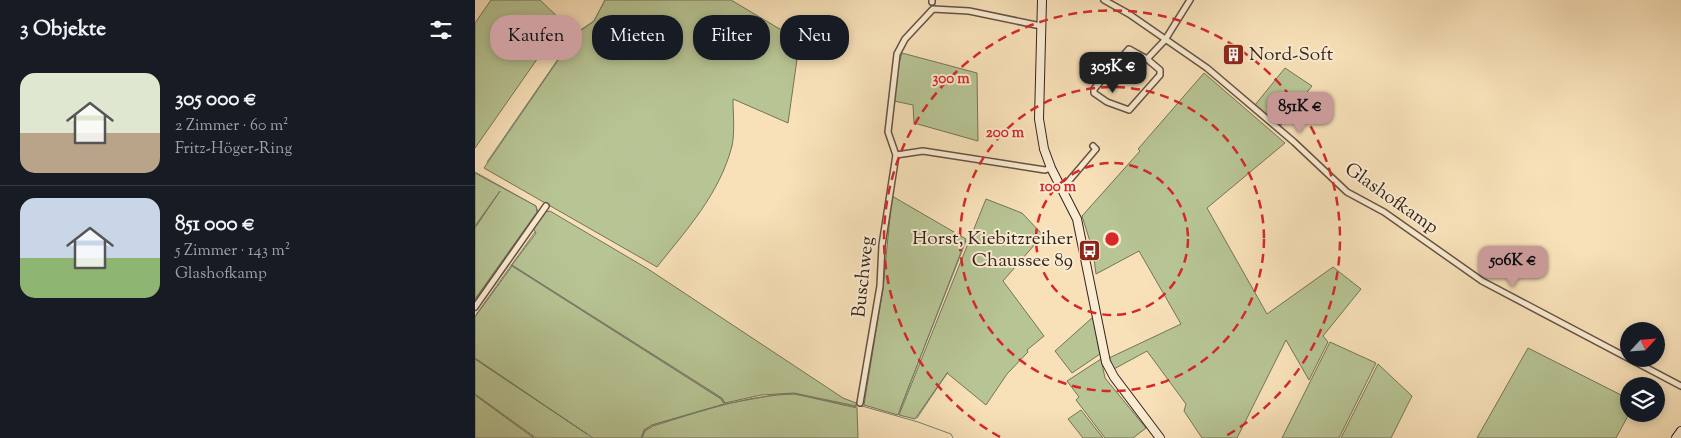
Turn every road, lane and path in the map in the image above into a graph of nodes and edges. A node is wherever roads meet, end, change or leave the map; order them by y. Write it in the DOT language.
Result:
graph roads {
  1 [pos="1041,0"];
  2 [pos="1104,0"];
  3 [pos="1190,0"];
  4 [pos="1041,26"];
  5 [pos="1165,40"];
  6 [pos="1147,59"];
  7 [pos="1093,146"];
  8 [pos="896,155"];
  9 [pos="1051,168"];
  10 [pos="1062,189"];
  11 [pos="545,206"];
  12 [pos="475,306"];
  13 [pos="1681,386"];
  14 [pos="861,403"];
  15 [pos="1681,431"];
  16 [pos="1160,438"];
  17 [pos="1676,438"];
  1 -- 4 [label="street"];
  2 -- 5 [label="street, Glashofkamp"];
  3 -- 5 [label="street"];
  4 -- 8 [label="street, Buschweg"];
  4 -- 9 [label="street"];
  5 -- 6 [label="street"];
  5 -- 13 [label="street, Glashofkamp"];
  6 -- 6 [label="street"];
  7 -- 10 [label="street"];
  8 -- 9 [label="street"];
  8 -- 14 [label="street, Buschweg"];
  9 -- 10 [label="street"];
  10 -- 16 [label="street"];
  11 -- 12 [label="street"];
  15 -- 17 [label="street"];
}
